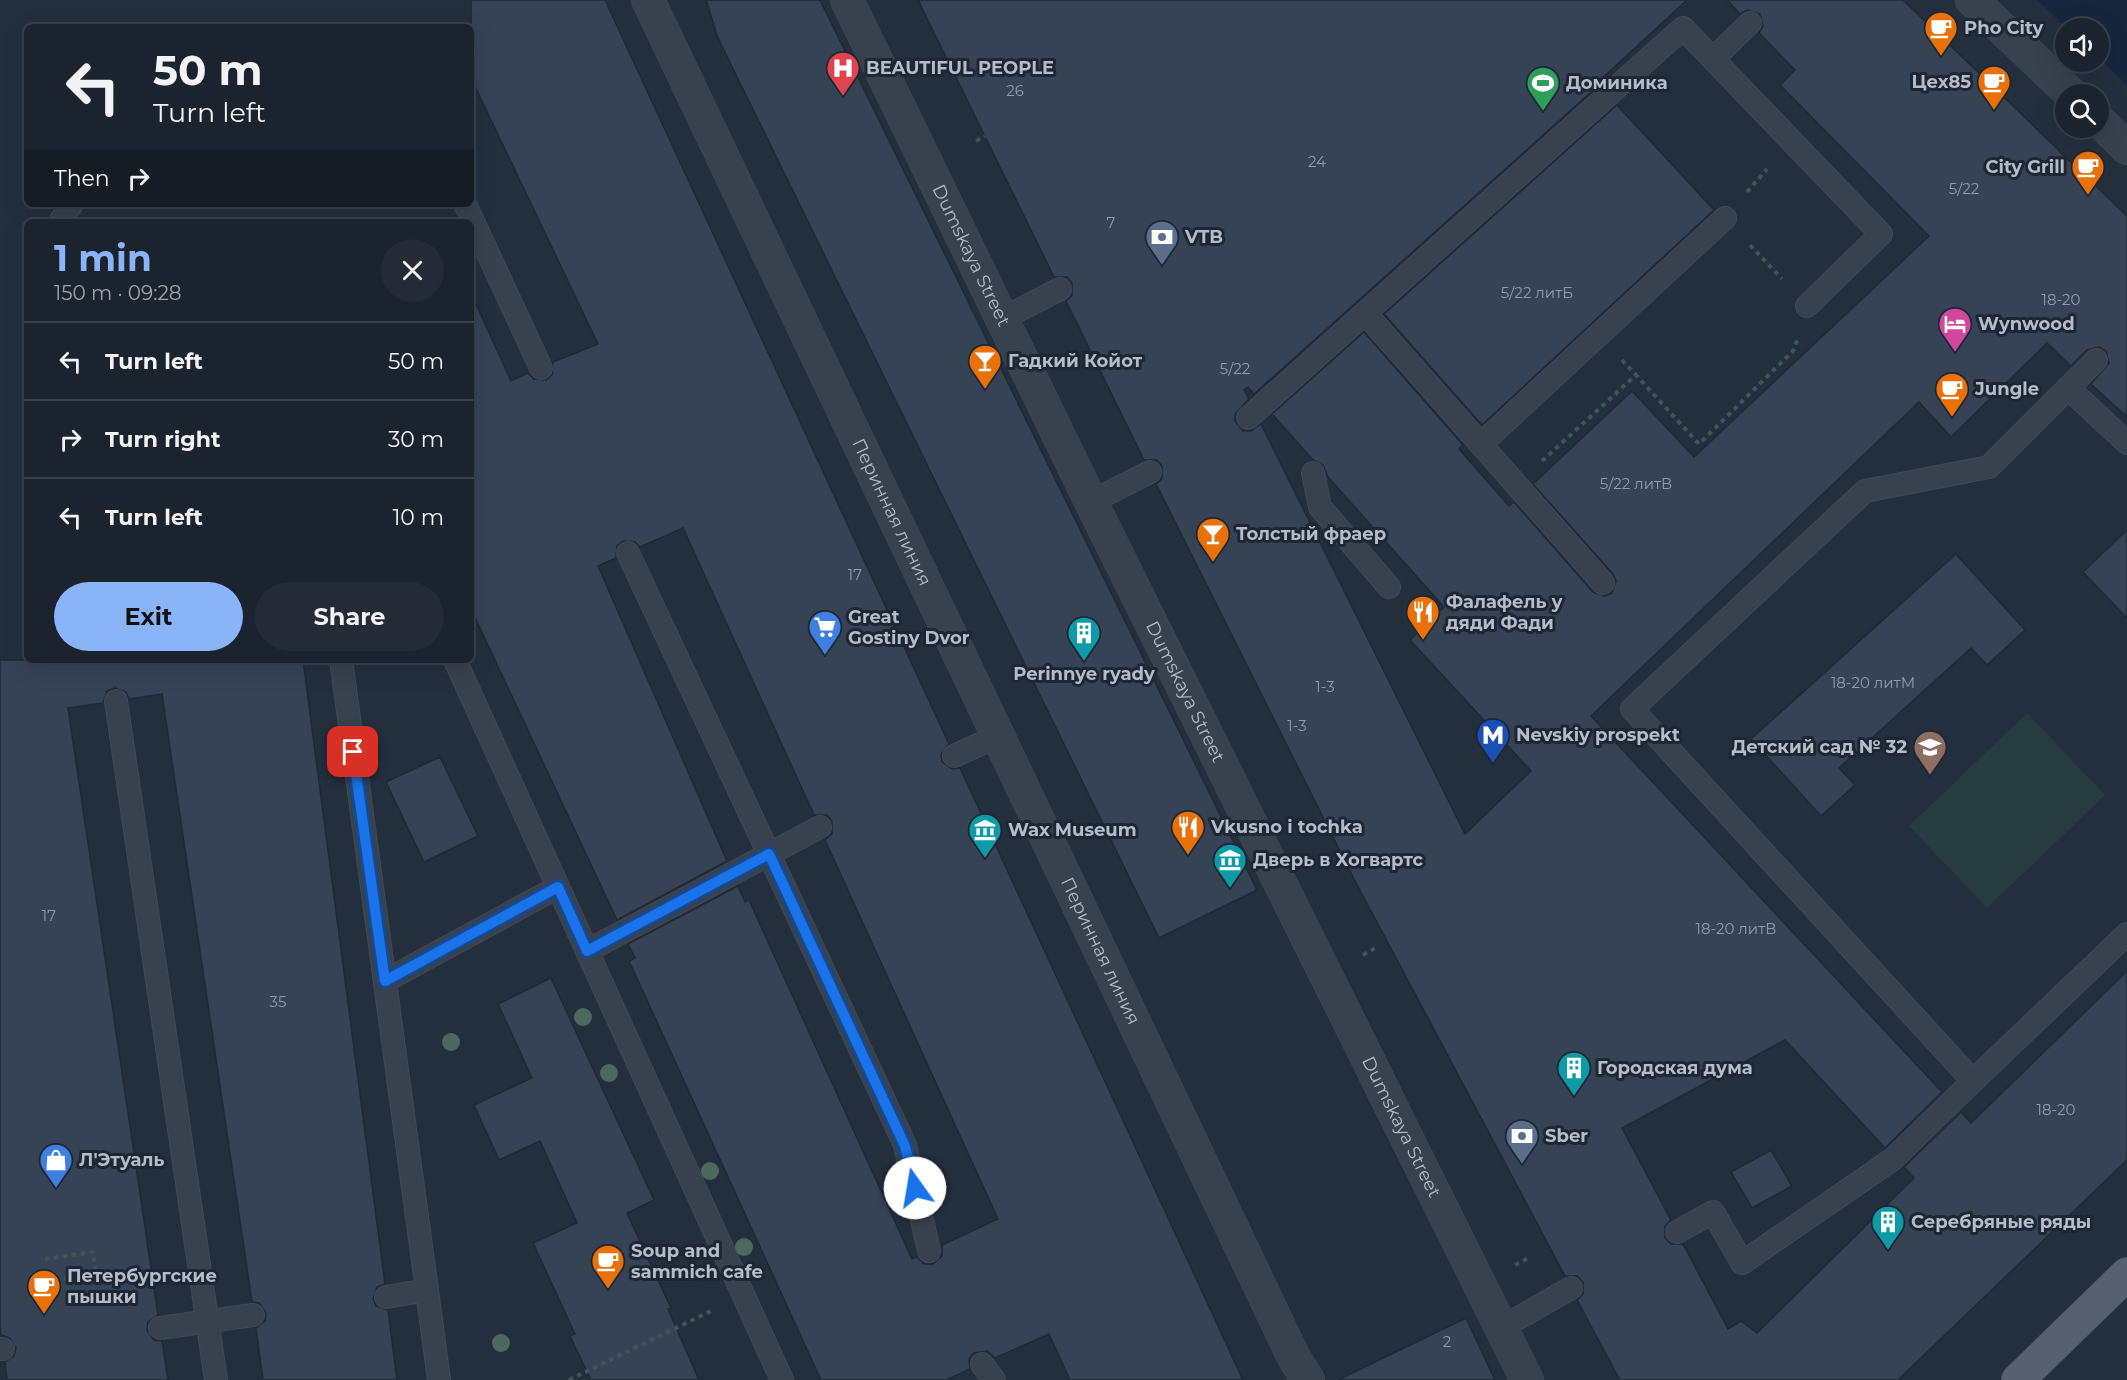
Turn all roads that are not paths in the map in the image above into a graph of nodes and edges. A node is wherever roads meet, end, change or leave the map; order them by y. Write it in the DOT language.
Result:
graph roads {
  1 [pos="648,0"];
  2 [pos="847,0"];
  3 [pos="1972,0"];
  4 [pos="1750,24"];
  5 [pos="1713,59"];
  6 [pos="2060,84"];
  7 [pos="2109,131"];
  8 [pos="2127,148"];
  9 [pos="1725,218"];
  10 [pos="474,223"];
  11 [pos="1060,289"];
  12 [pos="1807,306"];
  13 [pos="1365,313"];
  14 [pos="1002,319"];
  15 [pos="2096,360"];
  16 [pos="541,368"];
  17 [pos="2068,388"];
  18 [pos="1258,416"];
  19 [pos="2127,443"];
  20 [pos="1481,444"];
  21 [pos="1150,472"];
  22 [pos="1313,473"];
  23 [pos="1091,502"];
  24 [pos="628,553"];
  25 [pos="1604,583"];
  26 [pos="1389,587"];
  27 [pos="341,663"];
  28 [pos="456,663"];
  29 [pos="116,701"];
  30 [pos="998,736"];
  31 [pos="954,756"];
  32 [pos="820,827"];
  33 [pos="769,854"];
  34 [pos="558,887"];
  35 [pos="2127,934"];
  36 [pos="587,951"];
  37 [pos="385,981"];
  38 [pos="1973,1082"];
  39 [pos="1677,1232"];
  40 [pos="929,1251"];
  41 [pos="2127,1274"];
  42 [pos="1571,1288"];
  43 [pos="427,1290"];
  44 [pos="386,1297"];
  45 [pos="254,1315"];
  46 [pos="207,1321"];
  47 [pos="160,1328"];
  48 [pos="1501,1328"];
  49 [pos="216,1380"];
  50 [pos="439,1380"];
  51 [pos="782,1380"];
  52 [pos="1308,1380"];
  53 [pos="1527,1380"];
  54 [pos="2018,1380"];
  1 -- 30 [label="street, Перинная линия"];
  2 -- 14 [label="street, Dumskaya Street"];
  3 -- 6 [label="street"];
  4 -- 5 [label="lane"];
  5 -- 12 [label="lane"];
  5 -- 13 [label="lane"];
  7 -- 8 [label="street"];
  9 -- 20 [label="lane"];
  10 -- 16 [label="lane"];
  11 -- 14 [label="lane"];
  13 -- 18 [label="lane"];
  13 -- 20 [label="lane"];
  14 -- 23 [label="street, Dumskaya Street"];
  15 -- 17 [label="lane"];
  17 -- 19 [label="lane"];
  17 -- 38 [label="lane"];
  20 -- 25 [label="lane"];
  21 -- 23 [label="lane"];
  22 -- 26 [label="lane"];
  23 -- 48 [label="street, Dumskaya Street"];
  24 -- 33 [label="lane"];
  27 -- 37 [label="lane"];
  28 -- 34 [label="lane"];
  29 -- 46 [label="lane"];
  30 -- 31 [label="lane"];
  30 -- 52 [label="street, Перинная линия"];
  32 -- 33 [label="lane"];
  33 -- 36 [label="lane"];
  33 -- 40 [label="lane"];
  34 -- 36 [label="lane"];
  34 -- 37 [label="lane"];
  35 -- 38 [label="lane"];
  36 -- 51 [label="lane"];
  37 -- 43 [label="lane"];
  38 -- 39 [label="lane"];
  41 -- 54 [label="main road"];
  42 -- 48 [label="lane"];
  43 -- 44 [label="lane"];
  43 -- 50 [label="lane"];
  45 -- 46 [label="lane"];
  46 -- 47 [label="lane"];
  46 -- 49 [label="lane"];
  48 -- 53 [label="street, Dumskaya Street"];
}
